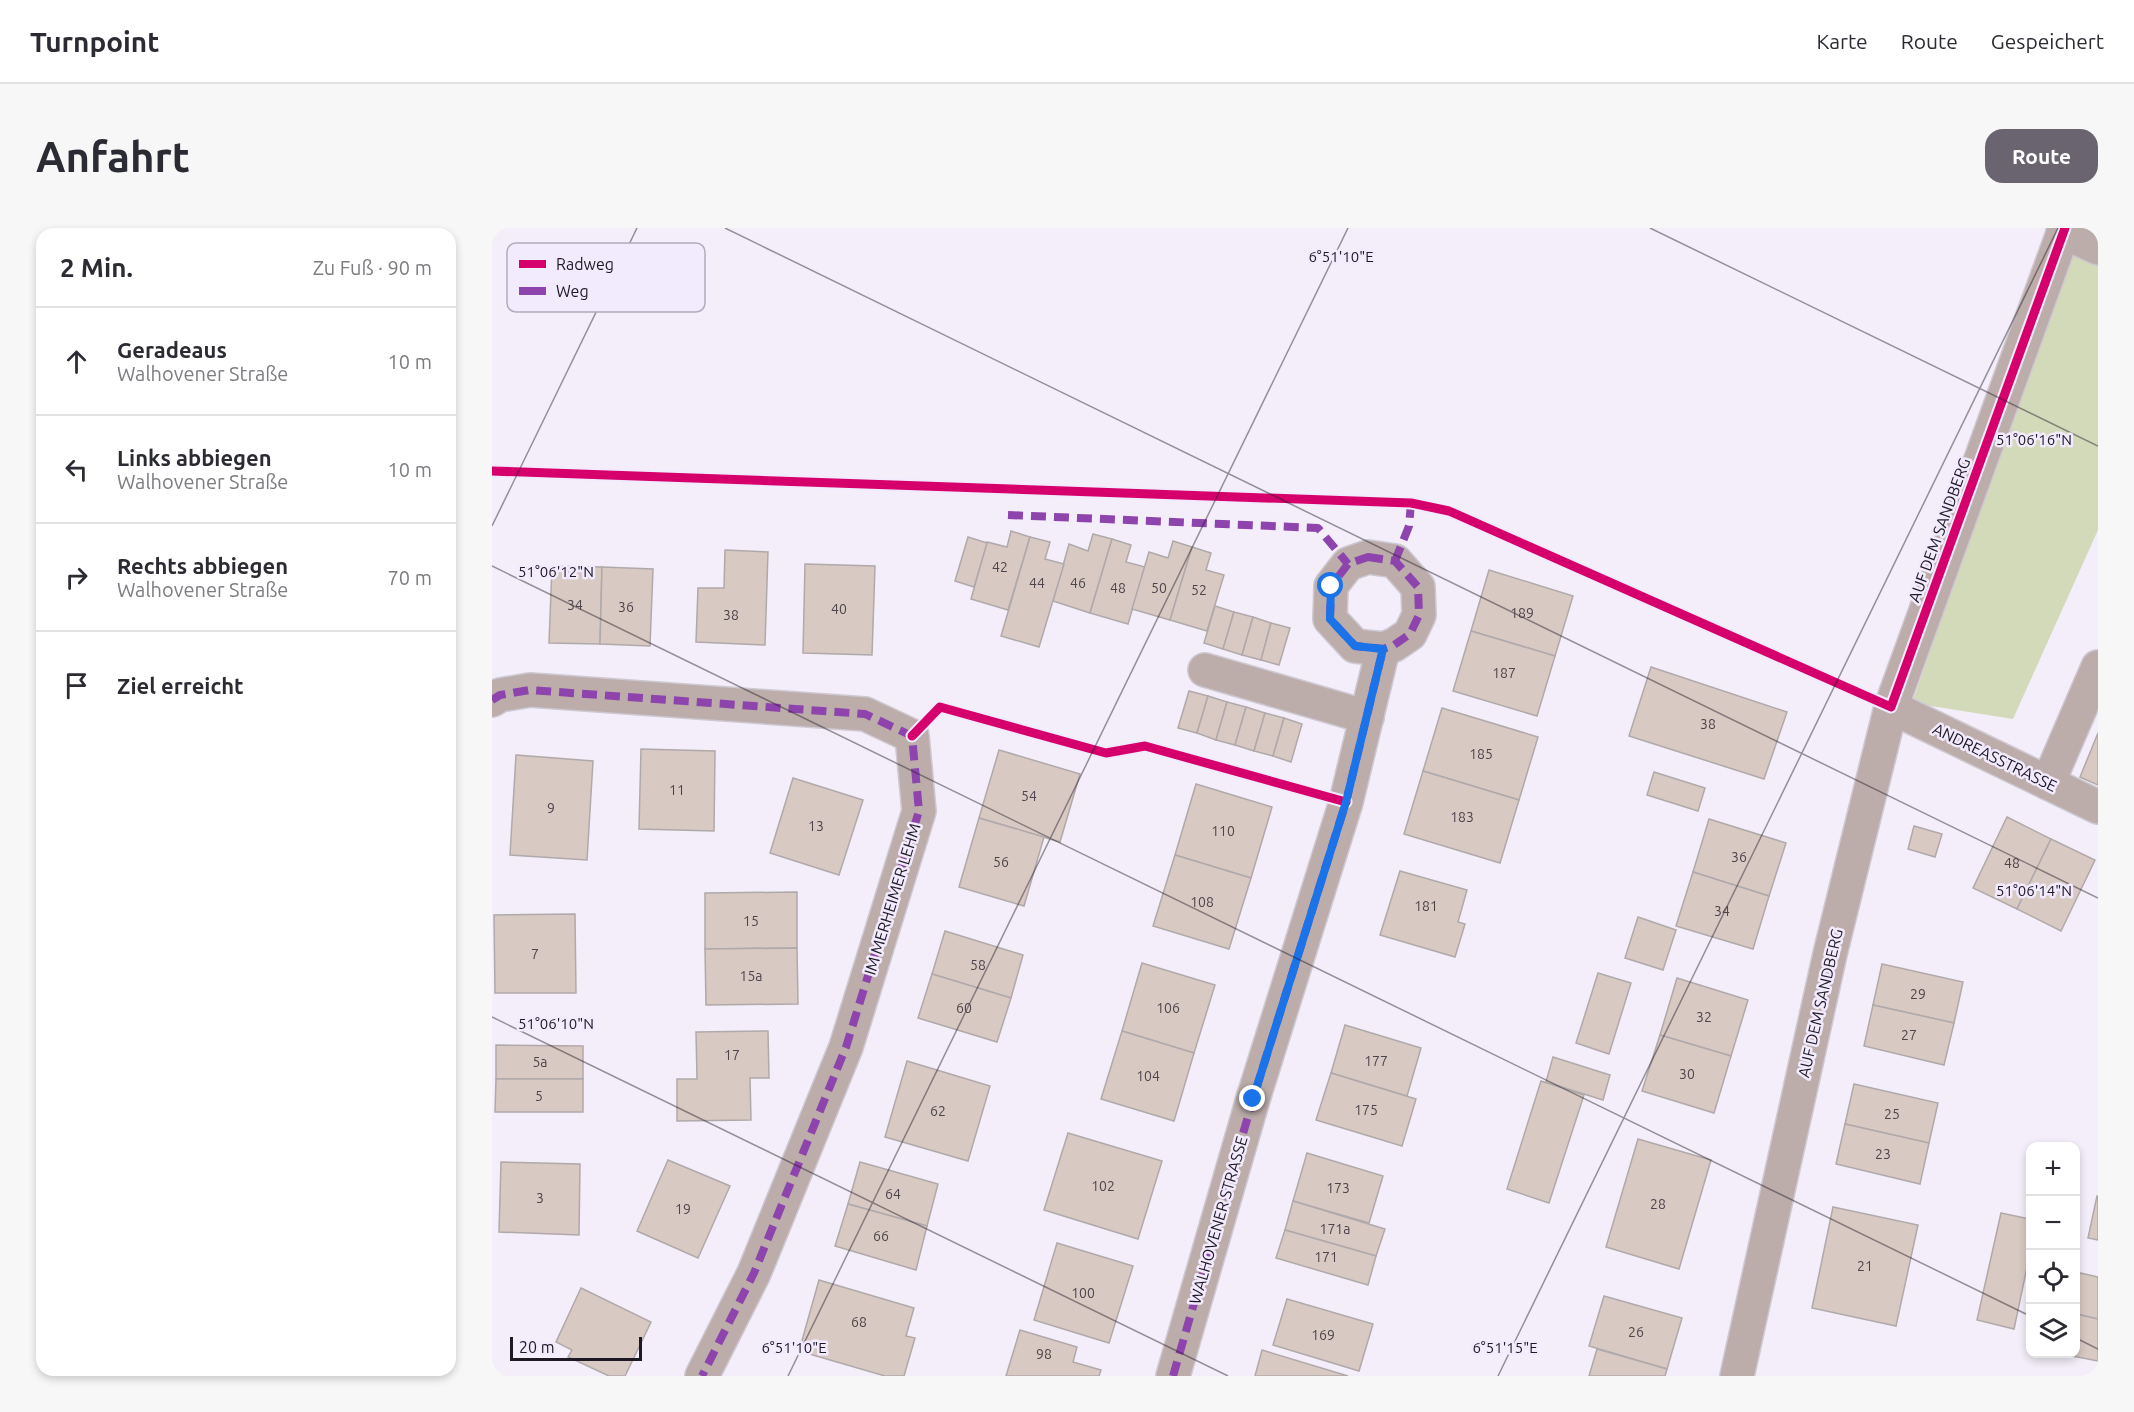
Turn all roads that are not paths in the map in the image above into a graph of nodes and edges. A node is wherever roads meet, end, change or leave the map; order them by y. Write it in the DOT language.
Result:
graph roads {
  1 [pos="2064,230"];
  2 [pos="2098,248"];
  3 [pos="1383,649"];
  4 [pos="2098,668"];
  5 [pos="1204,670"];
  6 [pos="495,690"];
  7 [pos="1891,707"];
  8 [pos="1367,717"];
  9 [pos="2048,783"];
  10 [pos="2098,807"];
  11 [pos="702,1376"];
  12 [pos="1173,1376"];
  13 [pos="1737,1376"];
  1 -- 2 [label="street"];
  1 -- 7 [label="street, AUF DEM SANDBERG"];
  3 -- 8 [label="street, WALHOVENER STRASSE"];
  4 -- 9 [label="street"];
  5 -- 8 [label="street"];
  6 -- 11 [label="street, IM MERHEIMER LEHM"];
  7 -- 9 [label="street, ANDREASSTRASSE"];
  7 -- 13 [label="street, AUF DEM SANDBERG"];
  8 -- 12 [label="street, WALHOVENER STRASSE"];
  9 -- 10 [label="street, ANDREASSTRASSE"];
}
